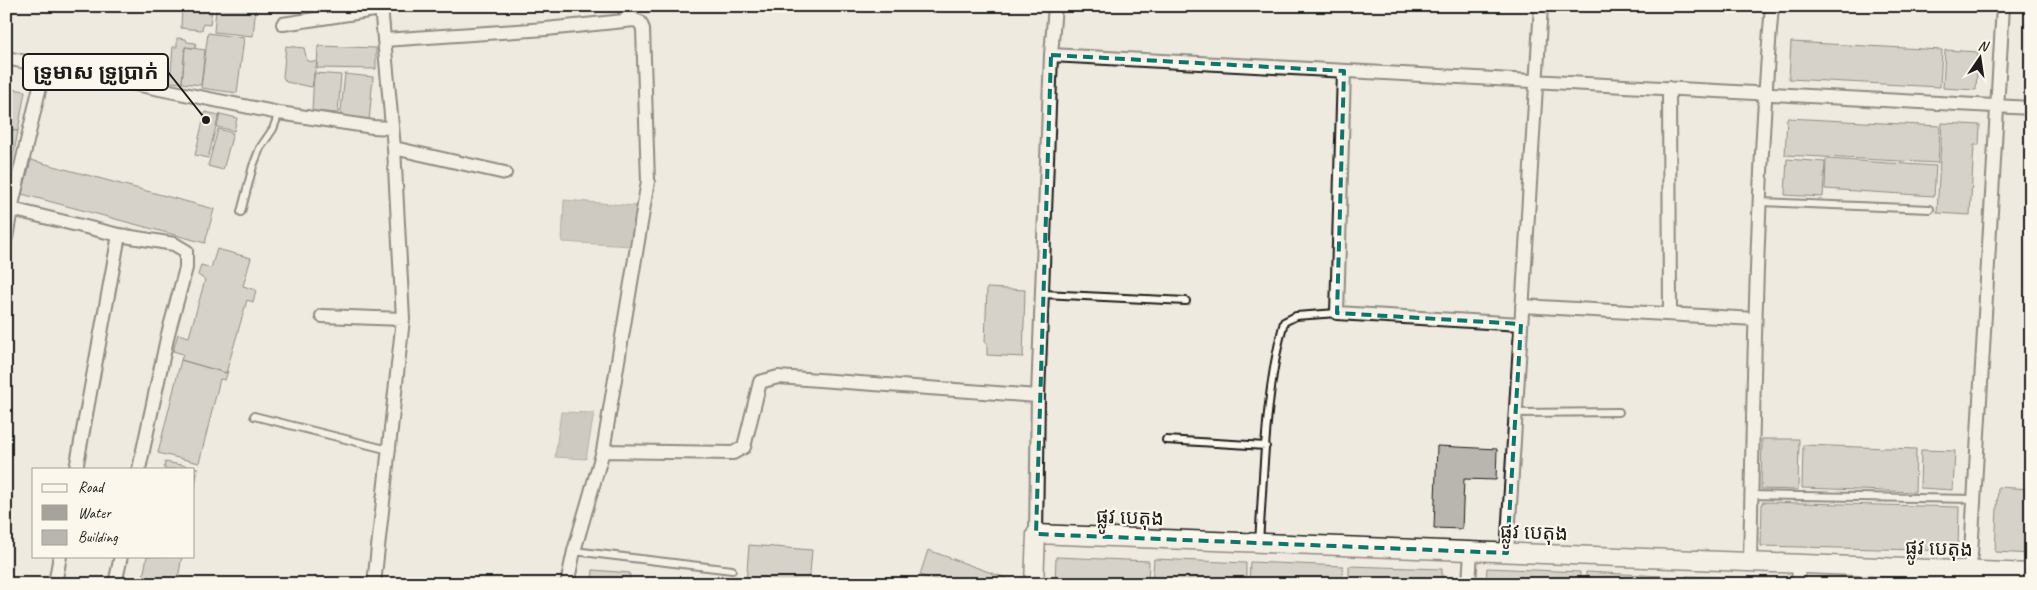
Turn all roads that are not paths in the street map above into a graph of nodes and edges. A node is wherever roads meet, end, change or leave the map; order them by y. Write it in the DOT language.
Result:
graph roads {
  1 [pos="622,6"];
  2 [pos="1056,6"];
  3 [pos="1541,6"];
  4 [pos="1772,6"];
  5 [pos="2003,6"];
  6 [pos="381,8"];
  7 [pos="634,20"];
  8 [pos="283,24"];
  9 [pos="384,40"];
  10 [pos="1051,55"];
  11 [pos="6,58"];
  12 [pos="44,65"];
  13 [pos="1344,71"];
  14 [pos="1537,81"];
  15 [pos="1669,88"];
  16 [pos="1764,94"];
  17 [pos="1996,106"];
  18 [pos="2031,108"];
  19 [pos="279,113"];
  20 [pos="391,128"];
  21 [pos="394,148"];
  22 [pos="505,173"];
  23 [pos="11,185"];
  24 [pos="1760,202"];
  25 [pos="11,209"];
  26 [pos="1930,209"];
  27 [pos="241,212"];
  28 [pos="119,235"];
  29 [pos="6,238"];
  30 [pos="1043,294"];
  31 [pos="1186,301"];
  32 [pos="1522,306"];
  33 [pos="1337,313"];
  34 [pos="1670,314"];
  35 [pos="322,316"];
  36 [pos="403,319"];
  37 [pos="1755,319"];
  38 [pos="1521,324"];
  39 [pos="1038,396"];
  40 [pos="1619,412"];
  41 [pos="1516,413"];
  42 [pos="254,416"];
  43 [pos="1166,440"];
  44 [pos="1266,446"];
  45 [pos="390,450"];
  46 [pos="603,452"];
  47 [pos="76,468"];
  48 [pos="139,468"];
  49 [pos="1751,495"];
  50 [pos="1974,499"];
  51 [pos="1036,534"];
  52 [pos="1259,543"];
  53 [pos="574,551"];
  54 [pos="1471,551"];
  55 [pos="1507,553"];
  56 [pos="60,558"];
  57 [pos="121,558"];
  58 [pos="1750,562"];
  59 [pos="1799,564"];
  60 [pos="732,570"];
  61 [pos="1970,570"];
  62 [pos="2028,577"];
  63 [pos="55,584"];
  64 [pos="115,584"];
  65 [pos="374,584"];
  66 [pos="567,584"];
  67 [pos="1034,584"];
  68 [pos="1469,584"];
  69 [pos="1798,584"];
  1 -- 7 [label="street"];
  2 -- 10 [label="street"];
  3 -- 14 [label="street"];
  4 -- 16 [label="street"];
  5 -- 17 [label="street"];
  6 -- 8 [label="street"];
  6 -- 9 [label="street"];
  7 -- 9 [label="street"];
  7 -- 46 [label="street"];
  9 -- 20 [label="street"];
  10 -- 13 [label="street"];
  10 -- 30 [label="street"];
  11 -- 12 [label="street"];
  12 -- 19 [label="street"];
  12 -- 23 [label="street"];
  13 -- 14 [label="street"];
  13 -- 33 [label="street"];
  14 -- 15 [label="street"];
  14 -- 32 [label="street"];
  15 -- 16 [label="street"];
  15 -- 34 [label="street"];
  16 -- 17 [label="street"];
  16 -- 24 [label="street"];
  17 -- 18 [label="street"];
  17 -- 50 [label="street"];
  19 -- 20 [label="street"];
  19 -- 27 [label="lane"];
  20 -- 21 [label="street"];
  21 -- 22 [label="street"];
  21 -- 36 [label="street"];
  23 -- 25 [label="street"];
  24 -- 26 [label="lane"];
  24 -- 37 [label="street"];
  25 -- 28 [label="street"];
  25 -- 29 [label="street"];
  28 -- 47 [label="street"];
  28 -- 48 [label="street"];
  30 -- 31 [label="lane"];
  30 -- 39 [label="street"];
  32 -- 34 [label="street"];
  32 -- 38 [label="street"];
  33 -- 38 [label="street"];
  33 -- 44 [label="lane"];
  34 -- 37 [label="street"];
  35 -- 36 [label="street"];
  36 -- 45 [label="street"];
  37 -- 49 [label="street"];
  38 -- 41 [label="street"];
  39 -- 46 [label="street"];
  39 -- 51 [label="street"];
  40 -- 41 [label="lane"];
  41 -- 55 [label="street"];
  42 -- 45 [label="lane"];
  43 -- 44 [label="lane"];
  44 -- 52 [label="lane"];
  45 -- 65 [label="street"];
  46 -- 53 [label="street"];
  49 -- 50 [label="lane"];
  49 -- 58 [label="street"];
  50 -- 61 [label="street"];
  51 -- 52 [label="street, ផ្លូវ បេតុង"];
  51 -- 67 [label="street"];
  52 -- 54 [label="street, ផ្លូវ បេតុង"];
  53 -- 60 [label="lane"];
  53 -- 66 [label="street"];
  54 -- 55 [label="street, ផ្លូវ បេតុង"];
  54 -- 68 [label="street"];
  55 -- 58 [label="street, ផ្លូវ បេតុង"];
  56 -- 63 [label="street"];
  57 -- 64 [label="street"];
  58 -- 59 [label="street, ផ្លូវ បេតុង"];
  59 -- 61 [label="street, ផ្លូវ បេតុង"];
  59 -- 69 [label="street"];
  61 -- 62 [label="street, ផ្លូវ បេតុង"];
}
